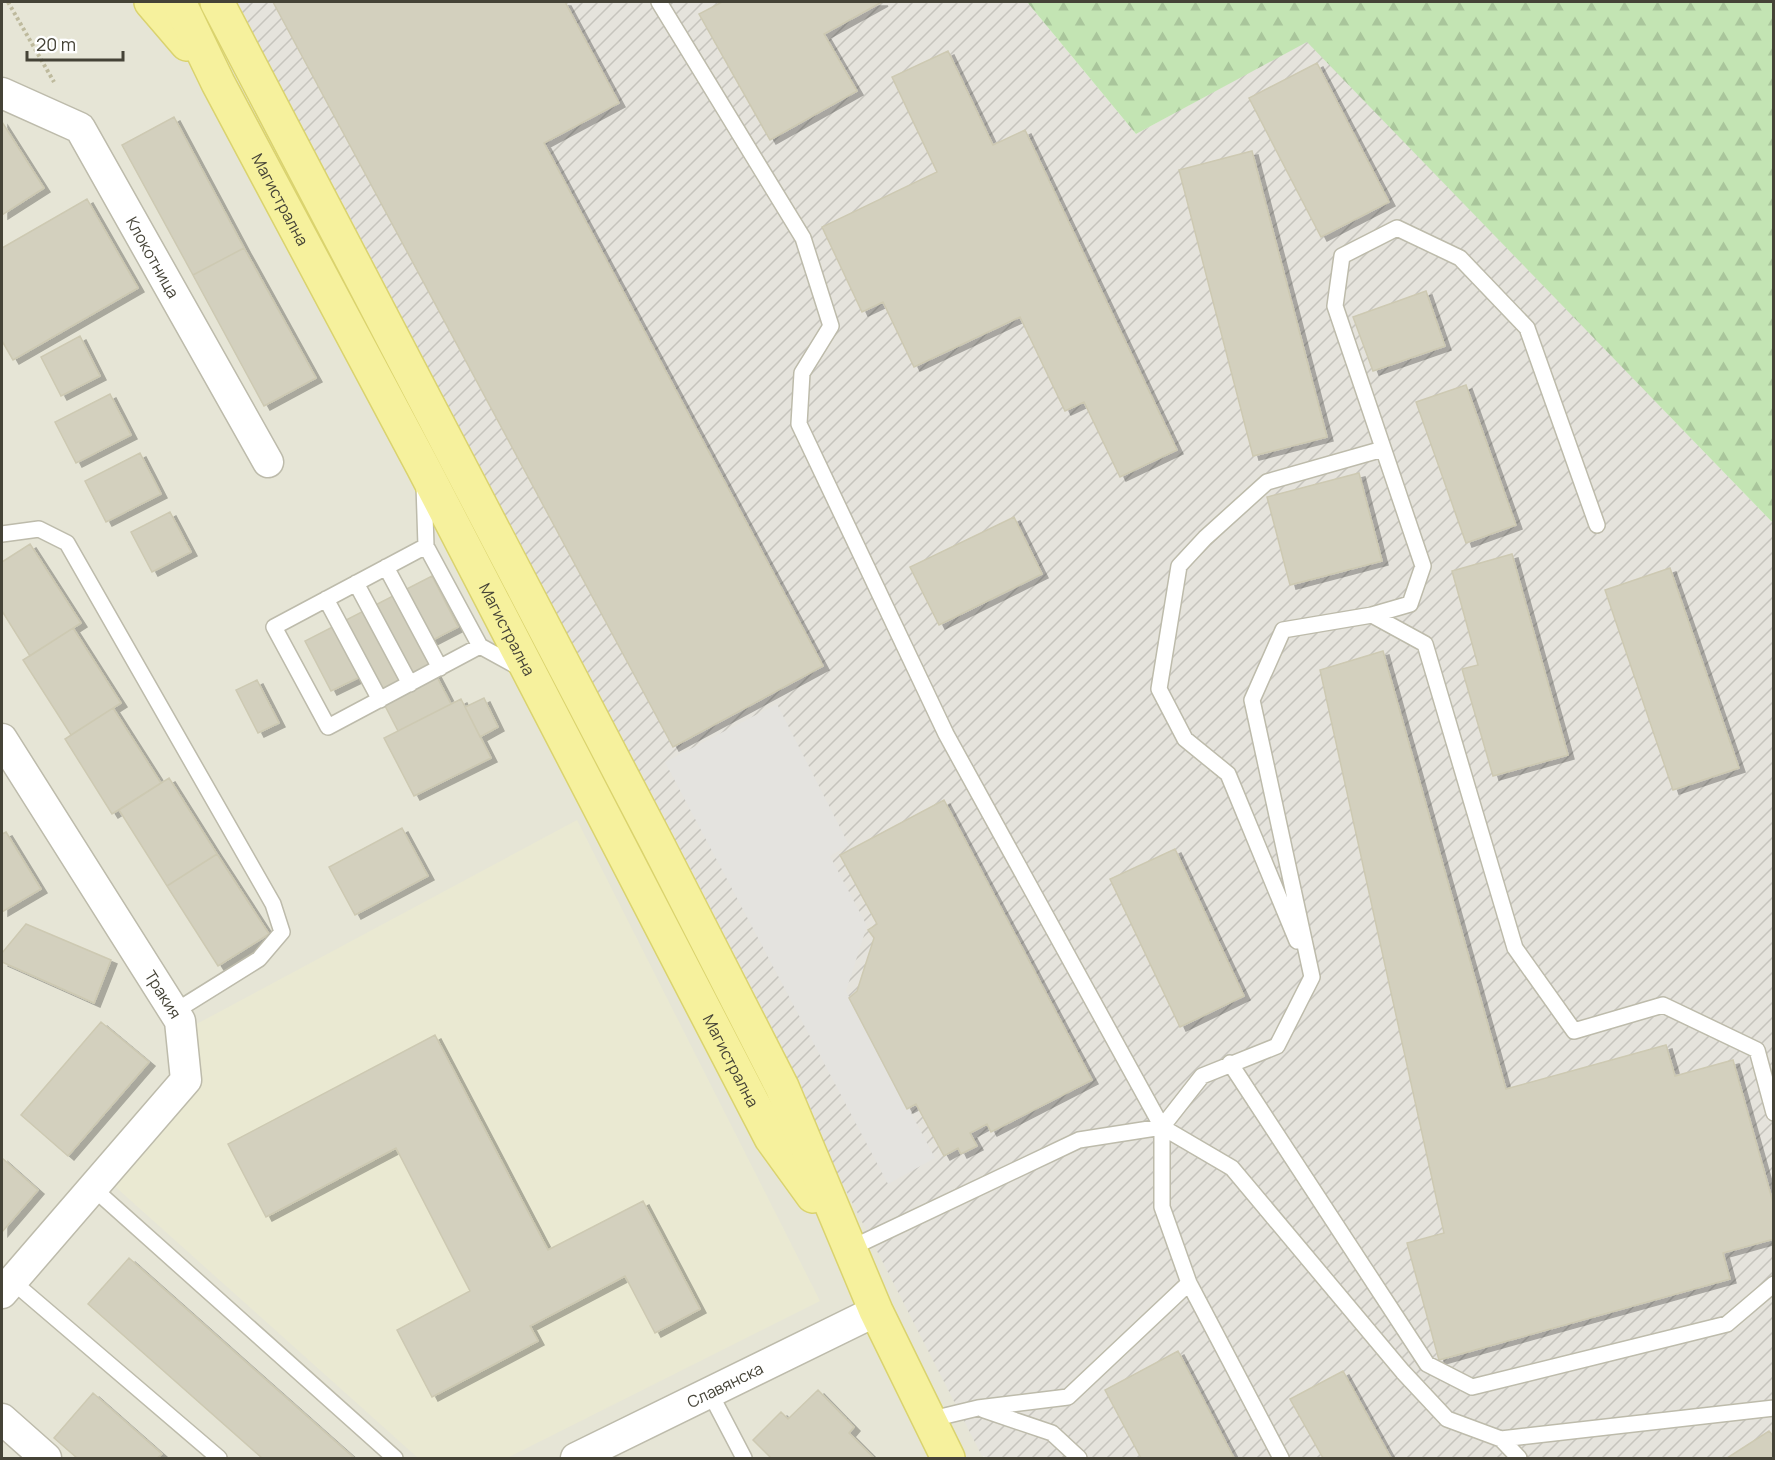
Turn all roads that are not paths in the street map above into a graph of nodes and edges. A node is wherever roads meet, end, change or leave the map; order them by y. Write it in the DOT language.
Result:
graph roads {
  1 [pos="151,2"];
  2 [pos="179,2"];
  3 [pos="217,2"];
  4 [pos="659,2"];
  5 [pos="218,82"];
  6 [pos="2,93"];
  7 [pos="1383,449"];
  8 [pos="268,462"];
  9 [pos="423,467"];
  10 [pos="1598,525"];
  11 [pos="2,534"];
  12 [pos="426,546"];
  13 [pos="386,567"];
  14 [pos="356,583"];
  15 [pos="326,599"];
  16 [pos="1372,615"];
  17 [pos="480,646"];
  18 [pos="440,668"];
  19 [pos="530,673"];
  20 [pos="410,684"];
  21 [pos="380,700"];
  22 [pos="2,739"];
  23 [pos="1312,977"];
  24 [pos="174,1012"];
  25 [pos="1230,1063"];
  26 [pos="1773,1113"];
  27 [pos="1162,1127"];
  28 [pos="93,1188"];
  29 [pos="849,1249"];
  30 [pos="1189,1283"];
  31 [pos="1773,1284"];
  32 [pos="7,1287"];
  33 [pos="876,1311"];
  34 [pos="710,1393"];
  35 [pos="978,1408"];
  36 [pos="1773,1408"];
  37 [pos="2,1419"];
  38 [pos="928,1420"];
  39 [pos="1501,1439"];
  40 [pos="46,1458"];
  41 [pos="219,1458"];
  42 [pos="395,1458"];
  43 [pos="576,1458"];
  44 [pos="744,1458"];
  45 [pos="948,1458"];
  46 [pos="1079,1458"];
  47 [pos="1281,1458"];
  48 [pos="1519,1458"];
  1 -- 5 [label="main road"];
  2 -- 5 [label="main road, Магистрална"];
  3 -- 29 [label="main road, Магистрална"];
  4 -- 27 [label="lane"];
  5 -- 9 [label="main road, Магистрална"];
  6 -- 8 [label="street, Клокотница"];
  7 -- 10 [label="lane"];
  7 -- 16 [label="lane"];
  7 -- 23 [label="lane"];
  9 -- 12 [label="lane"];
  9 -- 19 [label="main road, Магистрална"];
  11 -- 24 [label="lane"];
  12 -- 13 [label="lane"];
  12 -- 17 [label="lane"];
  13 -- 14 [label="lane"];
  13 -- 18 [label="lane"];
  14 -- 15 [label="lane"];
  14 -- 20 [label="lane"];
  15 -- 21 [label="lane"];
  15 -- 21 [label="lane"];
  16 -- 23 [label="lane"];
  16 -- 26 [label="lane"];
  17 -- 18 [label="lane"];
  17 -- 19 [label="lane"];
  18 -- 20 [label="lane"];
  19 -- 29 [label="main road, Магистрална"];
  20 -- 21 [label="lane"];
  22 -- 24 [label="street, Тракия"];
  23 -- 25 [label="lane"];
  24 -- 28 [label="street, Тракия"];
  25 -- 27 [label="lane"];
  25 -- 31 [label="lane"];
  27 -- 29 [label="lane"];
  27 -- 30 [label="lane"];
  27 -- 39 [label="lane"];
  28 -- 32 [label="street, Тракия"];
  28 -- 42 [label="lane"];
  29 -- 33 [label="main road, Магистрална"];
  30 -- 35 [label="lane"];
  30 -- 47 [label="lane"];
  32 -- 41 [label="lane"];
  33 -- 34 [label="street, Славянска"];
  33 -- 38 [label="main road, Магистрална"];
  34 -- 43 [label="street, Славянска"];
  34 -- 44 [label="lane"];
  35 -- 38 [label="lane"];
  35 -- 46 [label="lane"];
  36 -- 39 [label="lane"];
  37 -- 40 [label="street"];
  38 -- 45 [label="main road, Магистрална"];
  39 -- 48 [label="lane"];
}
